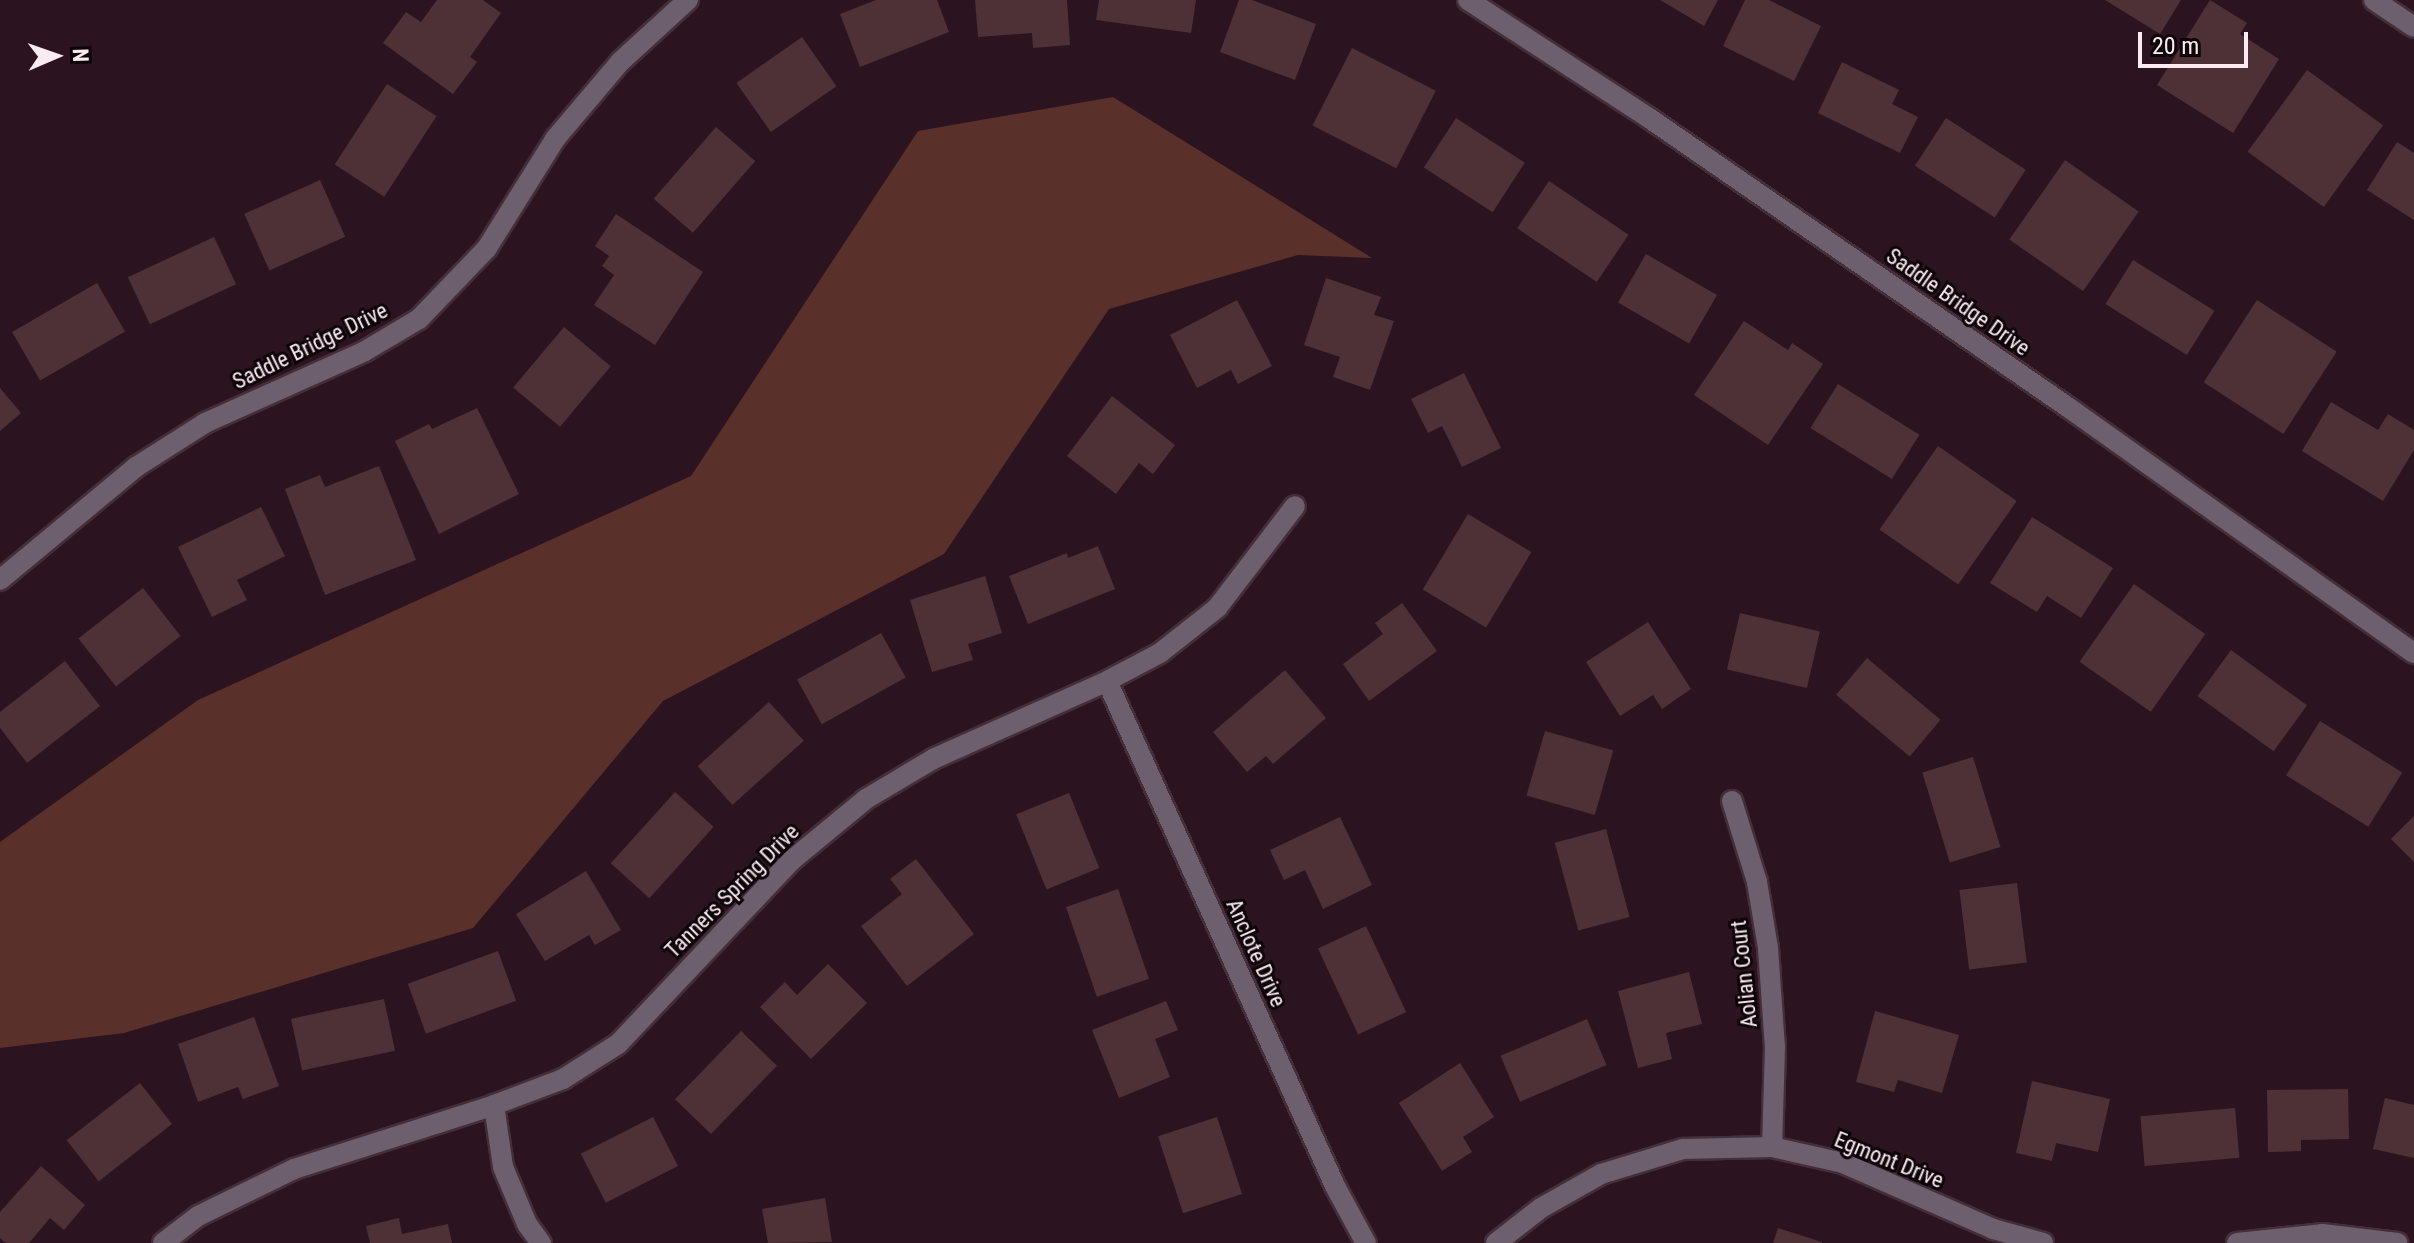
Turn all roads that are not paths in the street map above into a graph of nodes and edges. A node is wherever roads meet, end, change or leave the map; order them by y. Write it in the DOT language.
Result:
graph roads {
  1 [pos="688,0"];
  2 [pos="1468,0"];
  3 [pos="2374,0"];
  4 [pos="2414,27"];
  5 [pos="1295,506"];
  6 [pos="0,580"];
  7 [pos="2414,653"];
  8 [pos="1107,681"];
  9 [pos="1732,801"];
  10 [pos="494,1105"];
  11 [pos="1772,1147"];
  12 [pos="163,1243"];
  13 [pos="541,1243"];
  14 [pos="1366,1243"];
  15 [pos="1496,1243"];
  16 [pos="2043,1243"];
  17 [pos="2237,1243"];
  18 [pos="2397,1243"];
  1 -- 6 [label="street, Saddle Bridge Drive"];
  2 -- 7 [label="street, Saddle Bridge Drive"];
  3 -- 4 [label="street"];
  5 -- 8 [label="street, Tanners Spring Drive"];
  8 -- 10 [label="street, Tanners Spring Drive"];
  8 -- 14 [label="street, Anclote Drive"];
  9 -- 11 [label="street, Aolian Court"];
  10 -- 12 [label="street, Tanners Spring Drive"];
  10 -- 13 [label="street"];
  11 -- 15 [label="street, Egmont Drive"];
  11 -- 16 [label="street, Egmont Drive"];
  17 -- 18 [label="street"];
}
